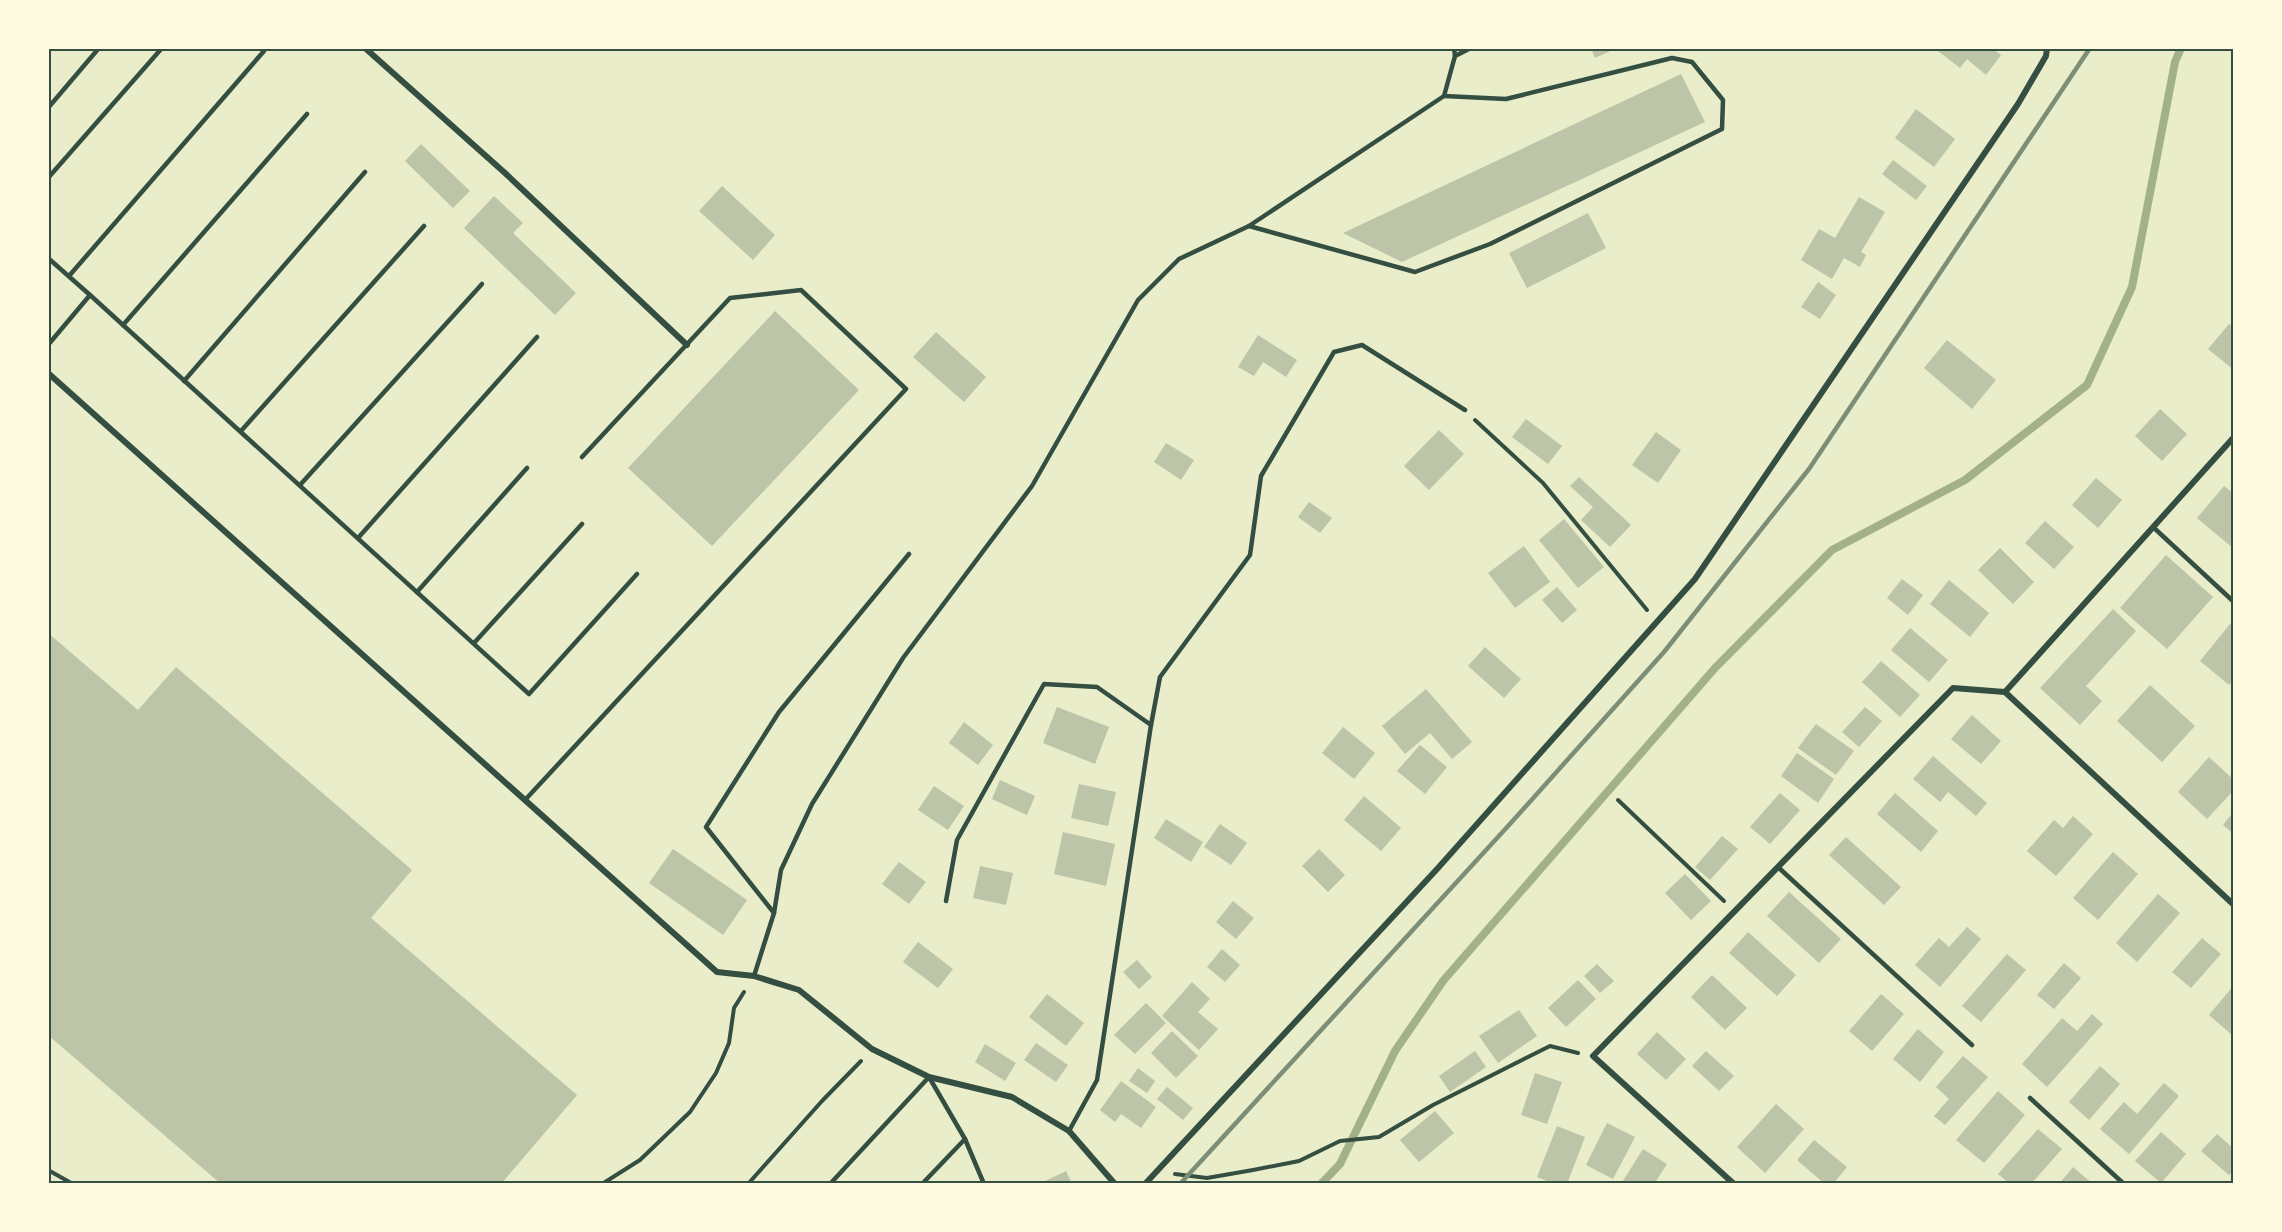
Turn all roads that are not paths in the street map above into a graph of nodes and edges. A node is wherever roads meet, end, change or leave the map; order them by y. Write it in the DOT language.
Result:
graph roads {
  1 [pos="99,48"];
  2 [pos="162,48"];
  3 [pos="260,48"];
  4 [pos="365,48"];
  5 [pos="1454,48"];
  6 [pos="1471,48"];
  7 [pos="2047,48"];
  8 [pos="1455,56"];
  9 [pos="1444,96"];
  10 [pos="48,108"];
  11 [pos="307,114"];
  12 [pos="365,172"];
  13 [pos="48,178"];
  14 [pos="424,226"];
  15 [pos="1249,226"];
  16 [pos="48,258"];
  17 [pos="69,276"];
  18 [pos="482,284"];
  19 [pos="90,295"];
  20 [pos="123,325"];
  21 [pos="537,337"];
  22 [pos="48,345"];
  23 [pos="687,345"];
  24 [pos="48,373"];
  25 [pos="184,381"];
  26 [pos="1464,410"];
  27 [pos="241,432"];
  28 [pos="2234,437"];
  29 [pos="582,457"];
  30 [pos="527,468"];
  31 [pos="300,485"];
  32 [pos="582,524"];
  33 [pos="2153,527"];
  34 [pos="358,538"];
  35 [pos="909,554"];
  36 [pos="637,574"];
  37 [pos="417,592"];
  38 [pos="2234,602"];
  39 [pos="474,644"];
  40 [pos="2005,692"];
  41 [pos="1151,725"];
  42 [pos="525,800"];
  43 [pos="1779,868"];
  44 [pos="946,901"];
  45 [pos="2234,905"];
  46 [pos="774,913"];
  47 [pos="754,976"];
  48 [pos="1972,1045"];
  49 [pos="929,1077"];
  50 [pos="2030,1098"];
  51 [pos="1069,1131"];
  52 [pos="965,1139"];
  53 [pos="830,1184"];
  54 [pos="922,1184"];
  55 [pos="984,1184"];
  56 [pos="1115,1184"];
  57 [pos="1145,1184"];
  58 [pos="1734,1184"];
  59 [pos="2124,1184"];
  1 -- 10 [label="lane"];
  2 -- 13 [label="lane"];
  3 -- 17 [label="lane"];
  4 -- 23 [label="street"];
  5 -- 8 [label="lane"];
  6 -- 8 [label="lane"];
  7 -- 57 [label="street"];
  8 -- 9 [label="lane"];
  9 -- 15 [label="lane"];
  9 -- 15 [label="lane"];
  11 -- 20 [label="lane"];
  12 -- 25 [label="lane"];
  14 -- 27 [label="lane"];
  15 -- 46 [label="lane"];
  16 -- 17 [label="lane"];
  17 -- 19 [label="lane"];
  18 -- 31 [label="lane"];
  19 -- 20 [label="lane"];
  19 -- 22 [label="lane"];
  20 -- 25 [label="lane"];
  21 -- 34 [label="lane"];
  23 -- 29 [label="lane"];
  23 -- 42 [label="lane"];
  24 -- 42 [label="street"];
  25 -- 27 [label="lane"];
  26 -- 41 [label="lane"];
  27 -- 31 [label="lane"];
  28 -- 33 [label="street"];
  30 -- 37 [label="lane"];
  31 -- 34 [label="lane"];
  32 -- 39 [label="lane"];
  33 -- 38 [label="lane"];
  33 -- 40 [label="street"];
  34 -- 37 [label="lane"];
  35 -- 46 [label="lane"];
  36 -- 39 [label="lane"];
  37 -- 39 [label="lane"];
  40 -- 43 [label="street"];
  40 -- 45 [label="street"];
  41 -- 44 [label="lane"];
  41 -- 51 [label="lane"];
  42 -- 47 [label="street"];
  43 -- 48 [label="lane"];
  43 -- 58 [label="street"];
  46 -- 47 [label="lane"];
  47 -- 49 [label="street"];
  49 -- 51 [label="street"];
  49 -- 52 [label="lane"];
  49 -- 53 [label="lane"];
  50 -- 59 [label="lane"];
  51 -- 56 [label="street"];
  52 -- 54 [label="lane"];
  52 -- 55 [label="lane"];
}
